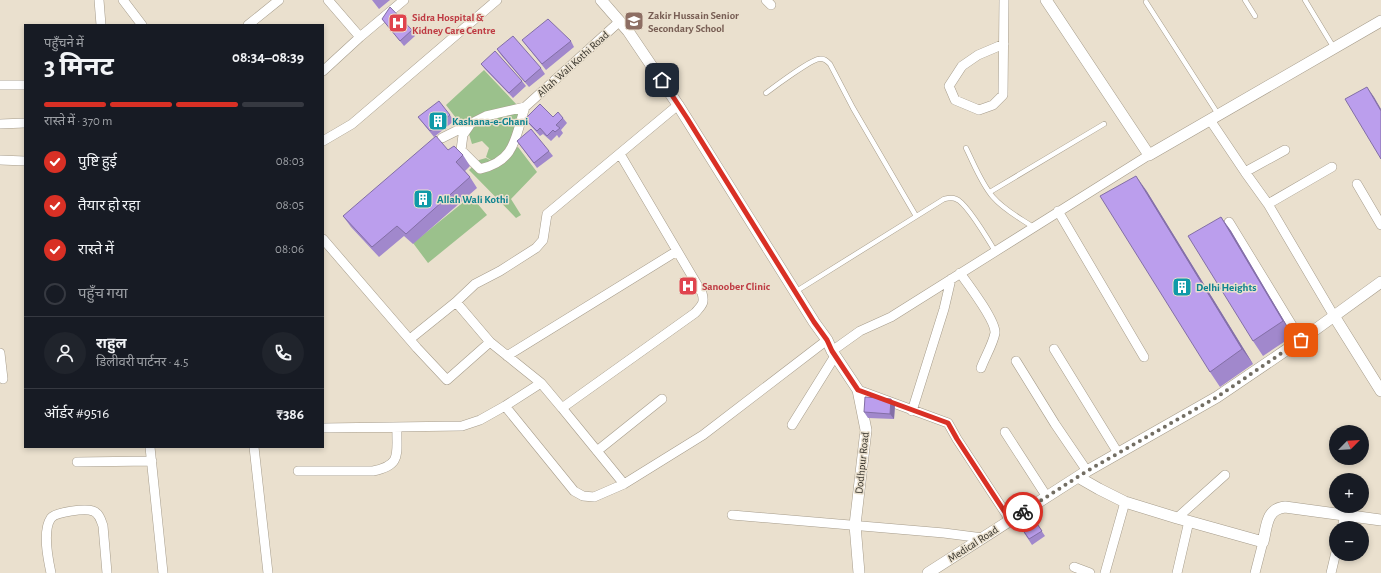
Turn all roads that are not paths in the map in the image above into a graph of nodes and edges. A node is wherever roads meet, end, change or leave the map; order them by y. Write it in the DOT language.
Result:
graph roads {
  1 [pos="98,0"];
  2 [pos="123,0"];
  3 [pos="279,0"];
  4 [pos="328,0"];
  5 [pos="404,0"];
  6 [pos="497,0"];
  7 [pos="601,0"];
  8 [pos="1004,0"];
  9 [pos="1046,0"];
  10 [pos="1245,0"];
  11 [pos="1306,0"];
  12 [pos="1146,2"];
  13 [pos="1254,16"];
  14 [pos="620,21"];
  15 [pos="1381,21"];
  16 [pos="101,24"];
  17 [pos="141,24"];
  18 [pos="249,24"];
  19 [pos="360,37"];
  20 [pos="1004,44"];
  21 [pos="1334,48"];
  22 [pos="324,70"];
  23 [pos="0,85"];
  24 [pos="24,85"];
  25 [pos="766,93"];
  26 [pos="678,105"];
  27 [pos="525,107"];
  28 [pos="1215,118"];
  29 [pos="24,123"];
  30 [pos="0,124"];
  31 [pos="471,124"];
  32 [pos="1104,124"];
  33 [pos="442,138"];
  34 [pos="324,140"];
  35 [pos="966,148"];
  36 [pos="1285,150"];
  37 [pos="620,154"];
  38 [pos="1149,155"];
  39 [pos="0,160"];
  40 [pos="24,161"];
  41 [pos="1332,167"];
  42 [pos="1245,172"];
  43 [pos="1357,184"];
  44 [pos="990,192"];
  45 [pos="1268,204"];
  46 [pos="1058,211"];
  47 [pos="916,216"];
  48 [pos="1229,222"];
  49 [pos="1381,226"];
  50 [pos="1033,227"];
  51 [pos="324,240"];
  52 [pos="677,251"];
  53 [pos="996,251"];
  54 [pos="960,273"];
  55 [pos="951,279"];
  56 [pos="1380,284"];
  57 [pos="795,292"];
  58 [pos="456,302"];
  59 [pos="1334,316"];
  60 [pos="410,339"];
  61 [pos="827,340"];
  62 [pos="1301,340"];
  63 [pos="490,342"];
  64 [pos="1054,349"];
  65 [pos="0,353"];
  66 [pos="833,353"];
  67 [pos="507,356"];
  68 [pos="1144,357"];
  69 [pos="1016,361"];
  70 [pos="981,368"];
  71 [pos="3,379"];
  72 [pos="541,382"];
  73 [pos="858,390"];
  74 [pos="1381,391"];
  75 [pos="662,399"];
  76 [pos="505,406"];
  77 [pos="562,408"];
  78 [pos="912,411"];
  79 [pos="792,425"];
  80 [pos="397,427"];
  81 [pos="324,428"];
  82 [pos="1005,432"];
  83 [pos="150,448"];
  84 [pos="254,448"];
  85 [pos="598,451"];
  86 [pos="1118,453"];
  87 [pos="152,461"];
  88 [pos="77,462"];
  89 [pos="298,471"];
  90 [pos="1083,474"];
  91 [pos="1225,475"];
  92 [pos="624,484"];
  93 [pos="1047,497"];
  94 [pos="1125,502"];
  95 [pos="732,515"];
  96 [pos="1345,515"];
  97 [pos="1177,518"];
  98 [pos="1010,520"];
  99 [pos="1381,520"];
  100 [pos="1189,521"];
  101 [pos="1344,521"];
  102 [pos="855,525"];
  103 [pos="983,538"];
  104 [pos="1263,542"];
  105 [pos="1334,561"];
  106 [pos="1074,567"];
  107 [pos="51,573"];
  108 [pos="107,573"];
  109 [pos="163,573"];
  110 [pos="268,573"];
  111 [pos="859,573"];
  112 [pos="928,573"];
  113 [pos="1090,573"];
  114 [pos="1105,573"];
  115 [pos="1177,573"];
  116 [pos="1255,573"];
  117 [pos="1331,573"];
  1 -- 16 [label="street"];
  2 -- 17 [label="street"];
  3 -- 18 [label="street"];
  4 -- 19 [label="street"];
  5 -- 19 [label="street"];
  6 -- 34 [label="street"];
  7 -- 14 [label="street, Dodhpur Road"];
  8 -- 20 [label="street"];
  9 -- 38 [label="street"];
  10 -- 13 [label="lane"];
  11 -- 21 [label="lane"];
  12 -- 28 [label="lane"];
  14 -- 26 [label="street, Dodhpur Road"];
  14 -- 27 [label="street, Allah Wali Kothi Road"];
  15 -- 21 [label="street"];
  19 -- 22 [label="street"];
  20 -- 20 [label="street"];
  21 -- 28 [label="street"];
  23 -- 24 [label="street"];
  25 -- 47 [label="lane"];
  26 -- 37 [label="street"];
  26 -- 57 [label="street, Dodhpur Road"];
  27 -- 31 [label="street, Allah Wali Kothi Road"];
  27 -- 31 [label="street"];
  28 -- 38 [label="street"];
  28 -- 42 [label="street"];
  29 -- 30 [label="street"];
  31 -- 33 [label="street, Allah Wali Kothi Road"];
  32 -- 44 [label="lane"];
  35 -- 44 [label="lane"];
  36 -- 42 [label="street"];
  37 -- 52 [label="street"];
  37 -- 58 [label="street"];
  38 -- 46 [label="street"];
  39 -- 40 [label="street"];
  41 -- 45 [label="street"];
  42 -- 45 [label="street"];
  43 -- 49 [label="street"];
  44 -- 50 [label="lane"];
  45 -- 59 [label="street"];
  46 -- 50 [label="street"];
  46 -- 68 [label="street"];
  47 -- 53 [label="lane"];
  47 -- 57 [label="lane"];
  48 -- 62 [label="street"];
  50 -- 53 [label="street"];
  51 -- 60 [label="street"];
  52 -- 67 [label="street"];
  52 -- 77 [label="street"];
  53 -- 54 [label="street"];
  54 -- 55 [label="street"];
  54 -- 70 [label="street"];
  55 -- 66 [label="street"];
  55 -- 78 [label="street"];
  56 -- 59 [label="street, Medical Road"];
  57 -- 61 [label="street, Dodhpur Road"];
  58 -- 60 [label="street"];
  58 -- 63 [label="street"];
  59 -- 62 [label="street, Medical Road"];
  59 -- 74 [label="street"];
  60 -- 63 [label="street"];
  61 -- 66 [label="street, Dodhpur Road"];
  61 -- 92 [label="street"];
  62 -- 86 [label="street, Medical Road"];
  63 -- 67 [label="street"];
  64 -- 86 [label="street"];
  65 -- 71 [label="street"];
  66 -- 73 [label="street, Dodhpur Road"];
  66 -- 79 [label="street"];
  67 -- 72 [label="street"];
  69 -- 90 [label="street"];
  72 -- 76 [label="street"];
  72 -- 77 [label="street"];
  73 -- 78 [label="street"];
  73 -- 102 [label="street, Dodhpur Road"];
  75 -- 85 [label="street"];
  76 -- 80 [label="street"];
  76 -- 92 [label="street"];
  77 -- 85 [label="street"];
  78 -- 98 [label="street"];
  80 -- 81 [label="street"];
  80 -- 89 [label="street"];
  82 -- 93 [label="street"];
  83 -- 87 [label="street"];
  84 -- 110 [label="street"];
  85 -- 92 [label="street"];
  86 -- 90 [label="street, Medical Road"];
  87 -- 88 [label="street"];
  87 -- 109 [label="street"];
  90 -- 93 [label="street, Medical Road"];
  90 -- 94 [label="street"];
  91 -- 97 [label="street"];
  93 -- 98 [label="street, Medical Road"];
  94 -- 97 [label="street"];
  94 -- 114 [label="street"];
  95 -- 102 [label="street"];
  96 -- 99 [label="street"];
  96 -- 101 [label="street"];
  96 -- 104 [label="street"];
  97 -- 100 [label="street"];
  98 -- 103 [label="street, Medical Road"];
  100 -- 104 [label="street"];
  100 -- 115 [label="street"];
  102 -- 103 [label="street"];
  102 -- 111 [label="street, Dodhpur Road"];
  103 -- 112 [label="street, Medical Road"];
  104 -- 116 [label="street"];
  105 -- 117 [label="street"];
  106 -- 113 [label="street"];
  107 -- 108 [label="street"];
}
